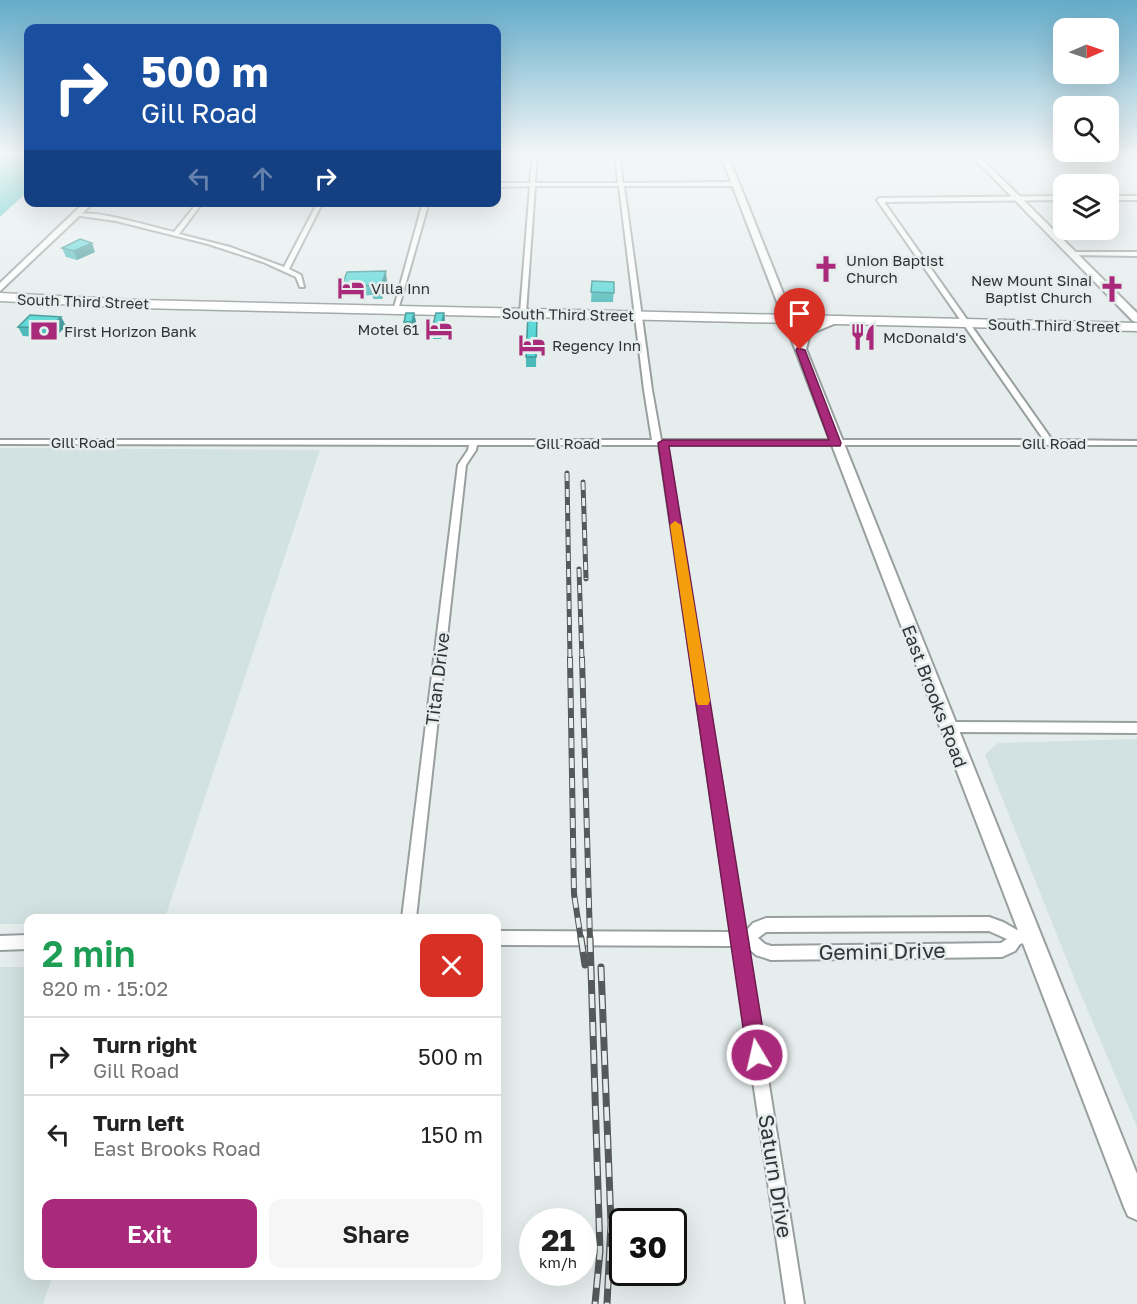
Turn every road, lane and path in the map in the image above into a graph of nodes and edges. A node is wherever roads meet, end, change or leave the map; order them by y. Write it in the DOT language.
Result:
graph roads {
  1 [pos="192,214"];
  2 [pos="315,214"];
  3 [pos="422,214"];
  4 [pos="530,214"];
  5 [pos="625,214"];
  6 [pos="748,214"];
  7 [pos="890,214"];
  8 [pos="1032,214"];
  9 [pos="77,215"];
  10 [pos="176,234"];
  11 [pos="1072,254"];
  12 [pos="1137,254"];
  13 [pos="286,269"];
  14 [pos="302,286"];
  15 [pos="0,288"];
  16 [pos="0,297"];
  17 [pos="394,310"];
  18 [pos="523,313"];
  19 [pos="638,315"];
  20 [pos="790,319"];
  21 [pos="1137,319"];
  22 [pos="836,321"];
  23 [pos="966,323"];
  24 [pos="1137,327"];
  25 [pos="800,350"];
  26 [pos="0,442"];
  27 [pos="473,443"];
  28 [pos="660,443"];
  29 [pos="836,443"];
  30 [pos="1050,443"];
  31 [pos="1137,443"];
  32 [pos="947,728"];
  33 [pos="1137,728"];
  34 [pos="409,914"];
  35 [pos="501,938"];
  36 [pos="1023,938"];
  37 [pos="744,939"];
  38 [pos="24,942"];
  39 [pos="0,943"];
  40 [pos="1137,1207"];
  41 [pos="795,1304"];
  1 -- 10 [label="street"];
  2 -- 13 [label="street"];
  3 -- 17 [label="street"];
  4 -- 18 [label="street"];
  5 -- 19 [label="street, Saturn Drive"];
  6 -- 20 [label="main road, East Brooks Road"];
  7 -- 23 [label="street"];
  8 -- 11 [label="main road"];
  9 -- 10 [label="street"];
  9 -- 15 [label="main road"];
  10 -- 13 [label="street"];
  11 -- 12 [label="street"];
  11 -- 21 [label="main road"];
  13 -- 14 [label="street"];
  16 -- 17 [label="highway, South Third Street"];
  17 -- 18 [label="highway, South Third Street"];
  18 -- 19 [label="highway, South Third Street"];
  19 -- 20 [label="highway, South Third Street"];
  19 -- 28 [label="street, Saturn Drive"];
  20 -- 22 [label="highway, South Third Street"];
  20 -- 25 [label="main road, East Brooks Road"];
  22 -- 23 [label="highway, South Third Street"];
  22 -- 25 [label="main road"];
  23 -- 24 [label="highway, South Third Street"];
  23 -- 30 [label="street"];
  25 -- 29 [label="main road, East Brooks Road"];
  26 -- 27 [label="street, Gill Road"];
  27 -- 28 [label="street, Gill Road"];
  27 -- 34 [label="street, Titan Drive"];
  28 -- 29 [label="street, Gill Road"];
  28 -- 37 [label="street, Saturn Drive"];
  29 -- 30 [label="street, Gill Road"];
  29 -- 32 [label="main road, East Brooks Road"];
  30 -- 31 [label="street, Gill Road"];
  32 -- 33 [label="street"];
  32 -- 36 [label="main road, East Brooks Road"];
  35 -- 37 [label="street, Gemini Drive"];
  36 -- 37 [label="street, Gemini Drive"];
  36 -- 37 [label="street, Gemini Drive"];
  36 -- 40 [label="main road, East Brooks Road"];
  37 -- 41 [label="street, Saturn Drive"];
  38 -- 39 [label="street"];
}
